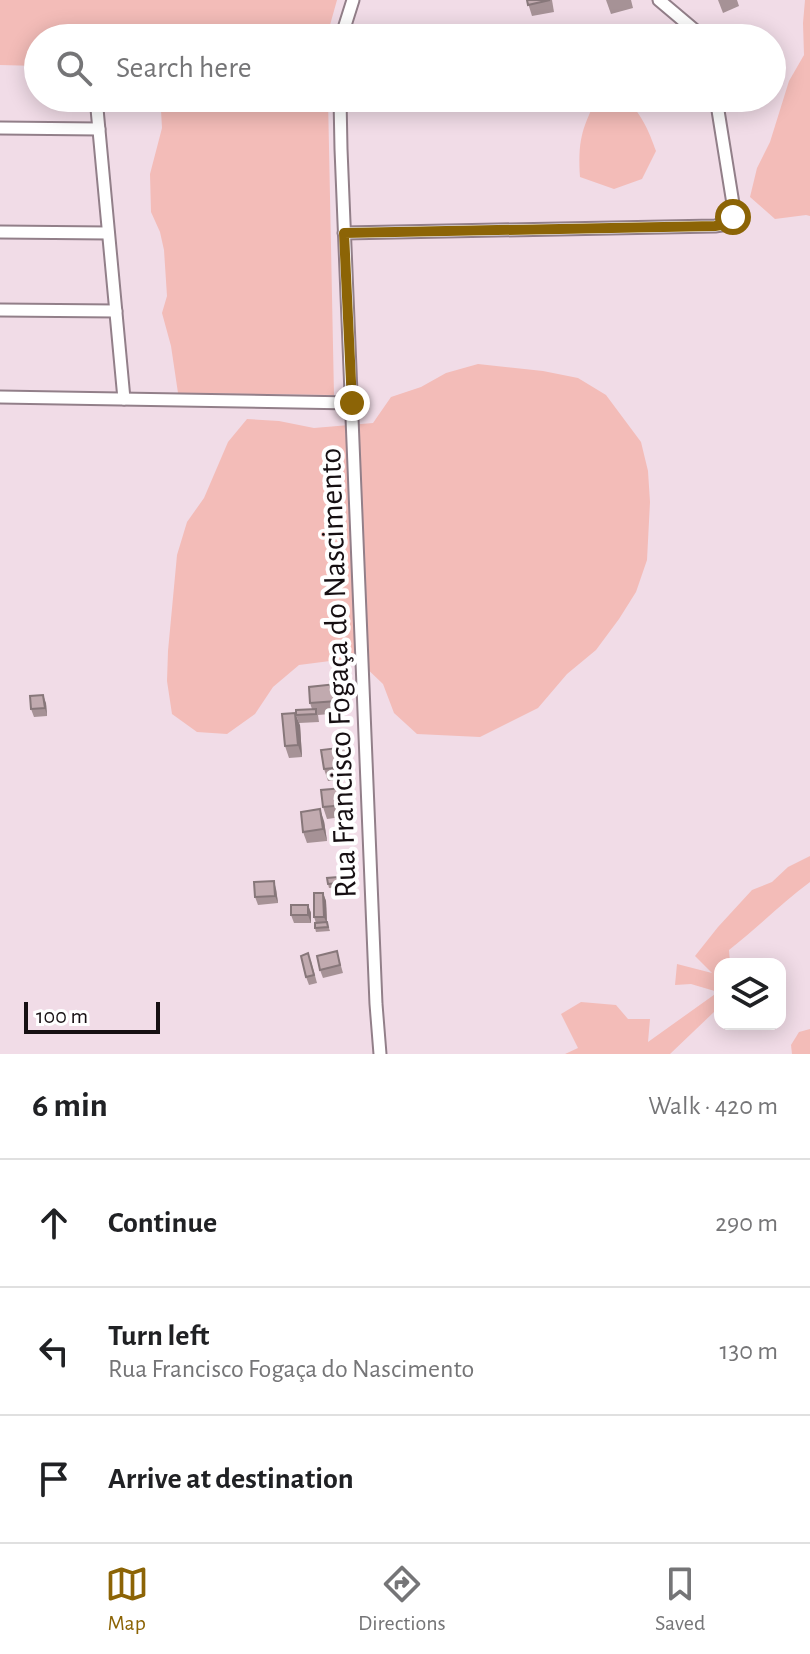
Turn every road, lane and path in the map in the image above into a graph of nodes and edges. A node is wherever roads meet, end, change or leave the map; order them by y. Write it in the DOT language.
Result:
graph roads {
  1 [pos="353,0"];
  2 [pos="659,0"];
  3 [pos="345,24"];
  4 [pos="687,24"];
  5 [pos="97,112"];
  6 [pos="340,112"];
  7 [pos="718,112"];
  8 [pos="0,128"];
  9 [pos="99,129"];
  10 [pos="0,232"];
  11 [pos="108,233"];
  12 [pos="344,233"];
  13 [pos="0,310"];
  14 [pos="116,311"];
  15 [pos="0,397"];
  16 [pos="124,399"];
  17 [pos="352,403"];
  18 [pos="380,1054"];
  1 -- 3 [label="street"];
  2 -- 4 [label="street"];
  5 -- 9 [label="street"];
  6 -- 12 [label="street, Rua Francisco Fogaça do Nascimento"];
  7 -- 12 [label="street"];
  8 -- 9 [label="street"];
  9 -- 11 [label="street"];
  10 -- 11 [label="street"];
  11 -- 14 [label="street"];
  12 -- 17 [label="street, Rua Francisco Fogaça do Nascimento"];
  13 -- 14 [label="street"];
  14 -- 16 [label="street"];
  15 -- 16 [label="street"];
  16 -- 17 [label="street"];
  17 -- 18 [label="street, Rua Francisco Fogaça do Nascimento"];
}
